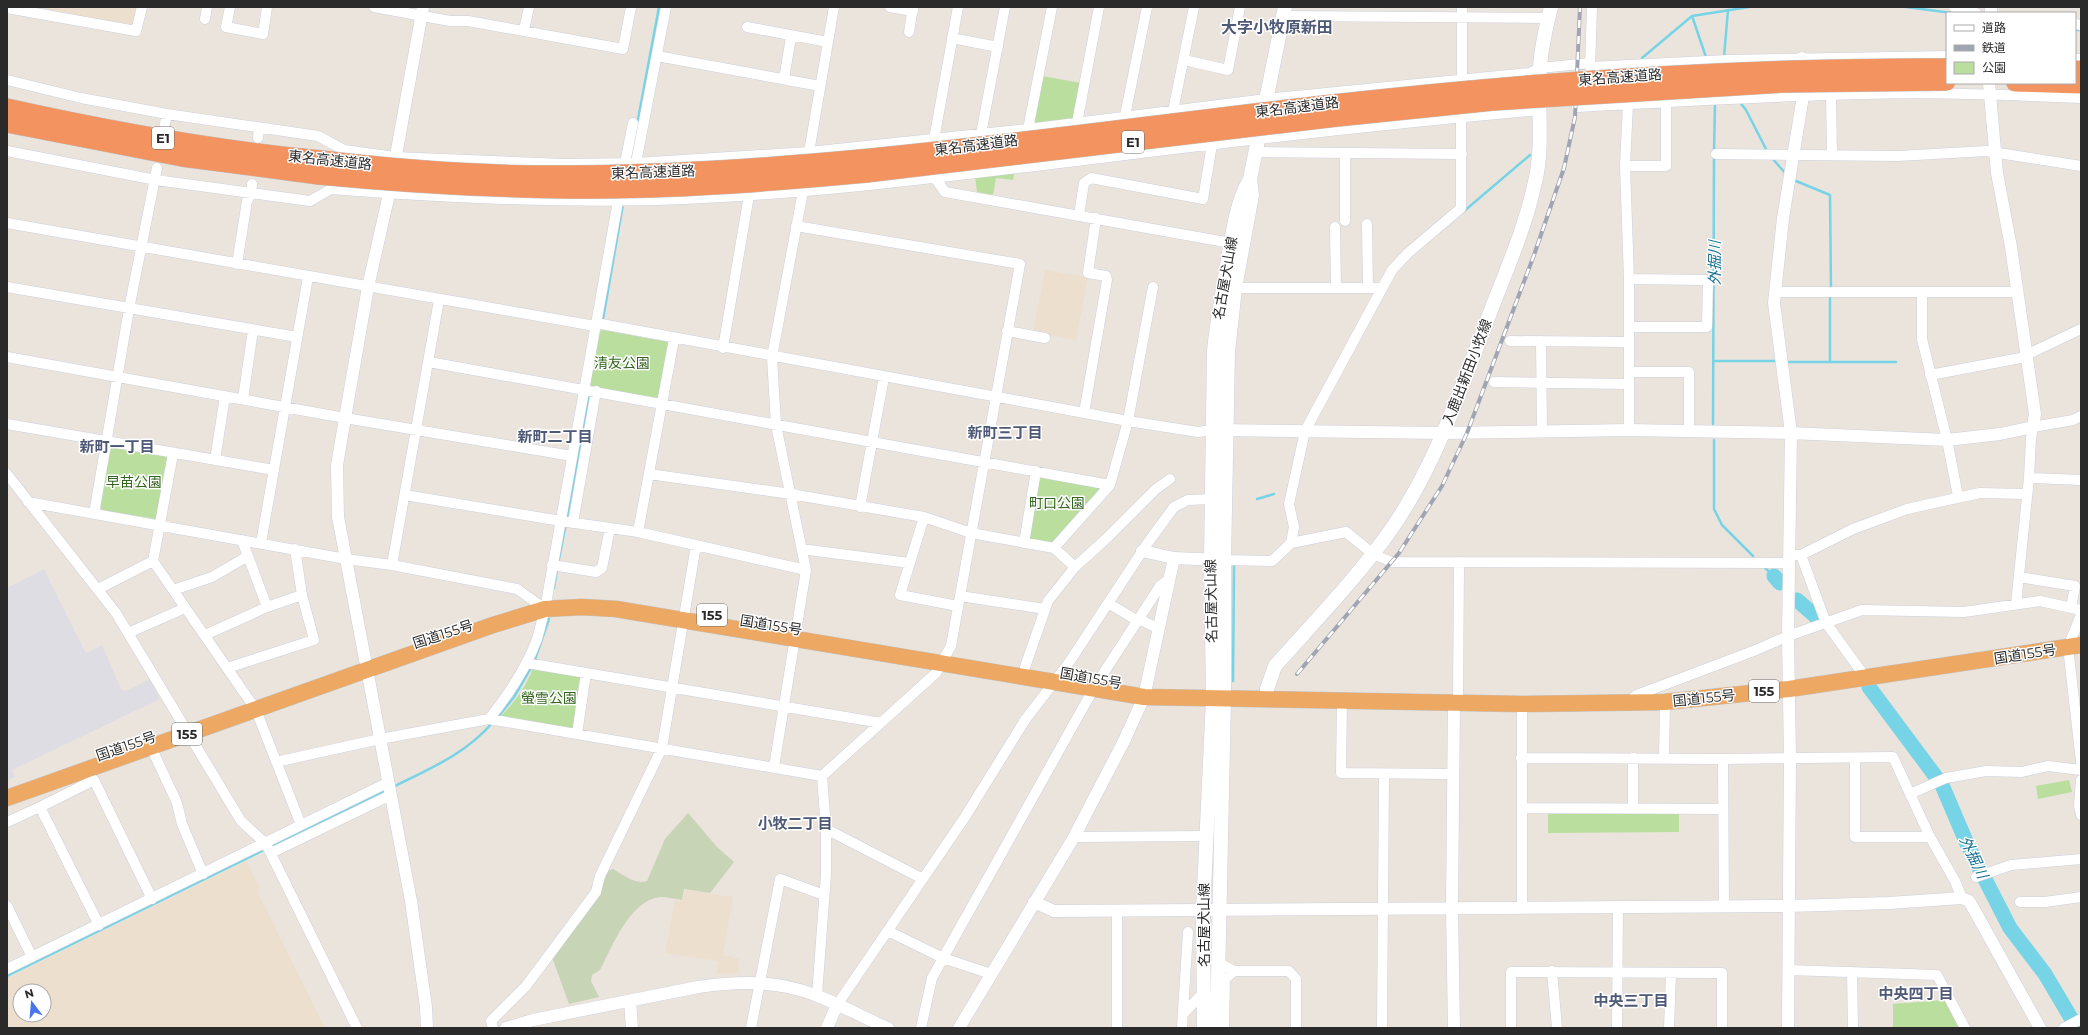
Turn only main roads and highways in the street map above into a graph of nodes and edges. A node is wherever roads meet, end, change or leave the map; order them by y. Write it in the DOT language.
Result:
graph roads {
  1 [pos="1285,11"];
  2 [pos="1550,12"];
  3 [pos="1946,67"];
  4 [pos="1946,82"];
  5 [pos="2048,84"];
  6 [pos="2081,85"];
  7 [pos="7,107"];
  8 [pos="7,124"];
  9 [pos="320,168"];
  10 [pos="1250,180"];
  11 [pos="1219,430"];
  12 [pos="1217,560"];
  13 [pos="2075,646"];
  14 [pos="945,658"];
  15 [pos="1058,677"];
  16 [pos="1267,689"];
  17 [pos="1218,693"];
  18 [pos="1452,703"];
  19 [pos="187,729"];
  20 [pos="7,788"];
  21 [pos="7,798"];
  22 [pos="1204,1028"];
  23 [pos="1217,1028"];
  1 -- 10 [label="main road, 名古屋犬山線"];
  2 -- 16 [label="main road, 入鹿出新田小牧線"];
  3 -- 9 [label="highway, 東名高速道路 / E1, bridge"];
  4 -- 9 [label="highway, 東名高速道路 / E1, bridge"];
  5 -- 6 [label="highway"];
  7 -- 9 [label="highway, 東名高速道路 / E1"];
  8 -- 9 [label="highway, 東名高速道路 / E1"];
  10 -- 11 [label="main road, 名古屋犬山線"];
  10 -- 11 [label="main road, 名古屋犬山線"];
  11 -- 12 [label="main road, 名古屋犬山線"];
  11 -- 12 [label="main road, 名古屋犬山線"];
  12 -- 17 [label="main road, 名古屋犬山線"];
  13 -- 18 [label="highway, 国道155号 / 155"];
  14 -- 15 [label="highway, 国道155号 / 155"];
  14 -- 15 [label="highway, 国道155号 / 155"];
  14 -- 19 [label="highway, 国道155号 / 155"];
  15 -- 17 [label="highway, 国道155号 / 155"];
  16 -- 17 [label="highway, 国道155号 / 155"];
  16 -- 18 [label="highway, 国道155号 / 155"];
  17 -- 18 [label="highway, 国道155号 / 155"];
  17 -- 22 [label="main road, 名古屋犬山線"];
  17 -- 23 [label="main road, 名古屋犬山線"];
  19 -- 20 [label="highway, 国道155号 / 155"];
  19 -- 21 [label="highway, 国道155号 / 155"];
}
